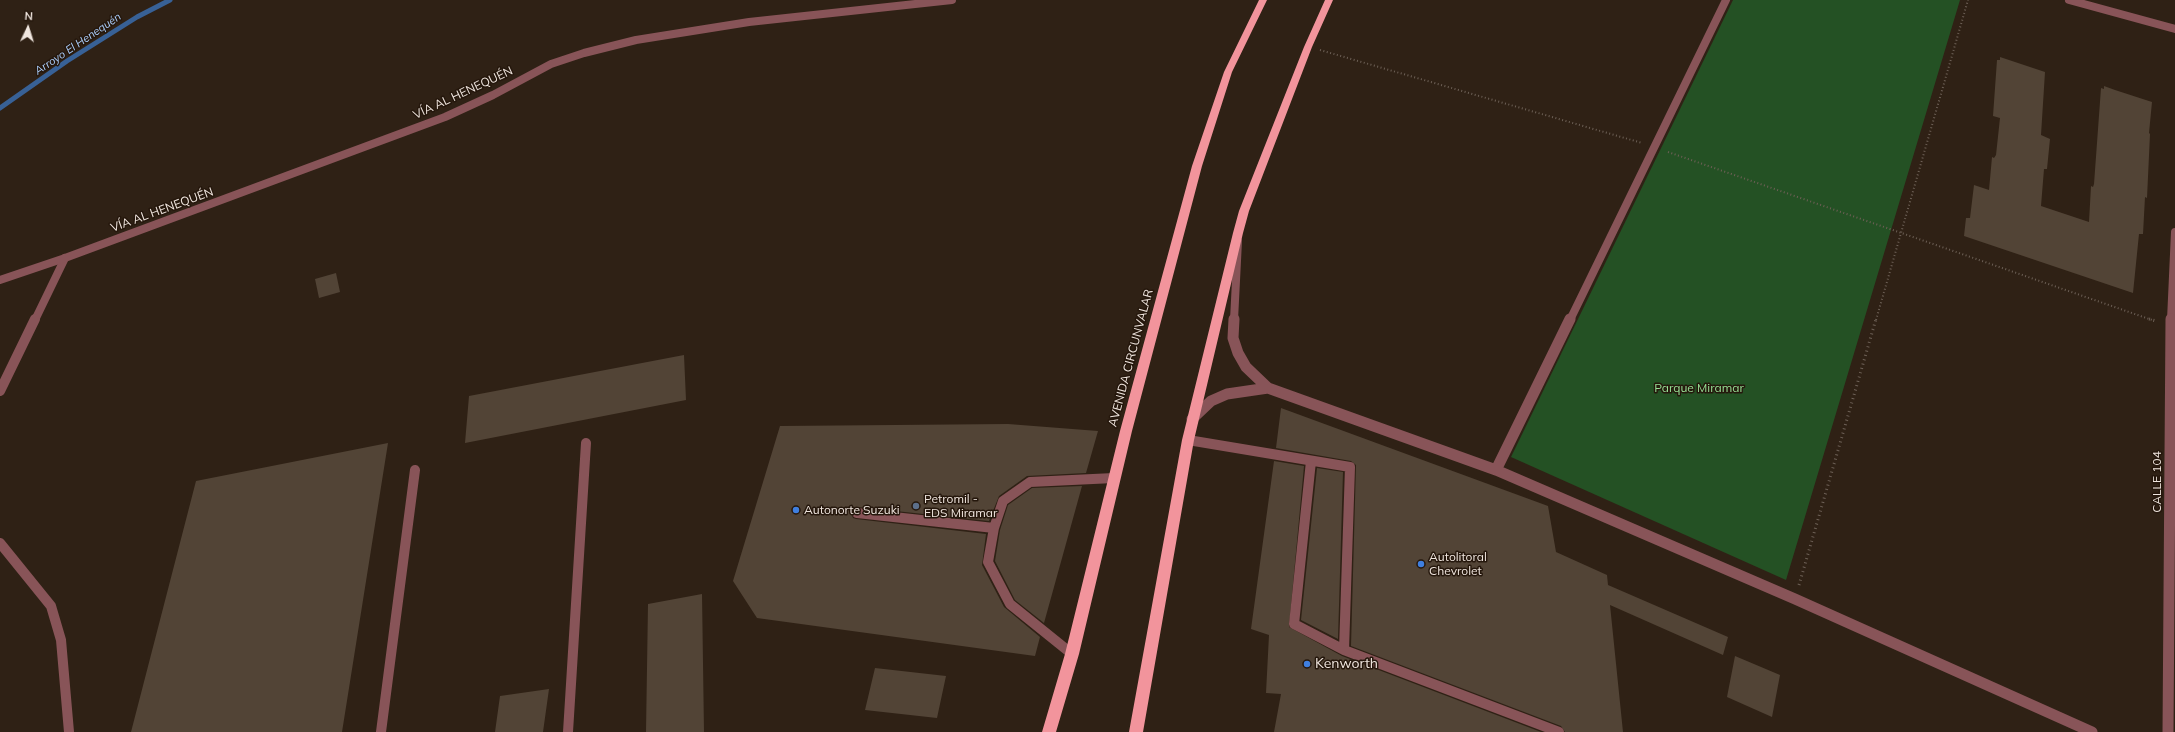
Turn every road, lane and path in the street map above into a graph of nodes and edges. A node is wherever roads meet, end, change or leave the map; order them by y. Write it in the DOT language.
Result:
graph roads {
  1 [pos="952,0"];
  2 [pos="1263,0"];
  3 [pos="1329,0"];
  4 [pos="1726,0"];
  5 [pos="1968,0"];
  6 [pos="2069,0"];
  7 [pos="2175,29"];
  8 [pos="1308,47"];
  9 [pos="1654,147"];
  10 [pos="2175,232"];
  11 [pos="1238,233"];
  12 [pos="1901,233"];
  13 [pos="65,258"];
  14 [pos="0,280"];
  15 [pos="2173,327"];
  16 [pos="1268,388"];
  17 [pos="0,391"];
  18 [pos="1192,419"];
  19 [pos="1188,440"];
  20 [pos="586,443"];
  21 [pos="1311,461"];
  22 [pos="415,470"];
  23 [pos="1496,470"];
  24 [pos="1114,478"];
  25 [pos="857,513"];
  26 [pos="994,528"];
  27 [pos="0,543"];
  28 [pos="1795,599"];
  29 [pos="1344,650"];
  30 [pos="1072,654"];
  31 [pos="2172,673"];
  32 [pos="69,732"];
  33 [pos="381,732"];
  34 [pos="568,732"];
  35 [pos="1049,732"];
  36 [pos="1136,732"];
  37 [pos="1559,732"];
  38 [pos="2092,732"];
  39 [pos="2168,732"];
  1 -- 13 [label="street, VÍA AL HENEQUÉN"];
  2 -- 24 [label="highway, AVENIDA CIRCUNVALAR"];
  3 -- 8 [label="highway"];
  4 -- 9 [label="street"];
  5 -- 12 [label="path"];
  6 -- 7 [label="street"];
  8 -- 9 [label="path"];
  8 -- 11 [label="highway"];
  9 -- 12 [label="path"];
  9 -- 23 [label="street"];
  10 -- 15 [label="street, CALLE 104"];
  11 -- 16 [label="street"];
  11 -- 18 [label="highway"];
  12 -- 15 [label="path"];
  12 -- 28 [label="path"];
  13 -- 14 [label="street, VÍA AL HENEQUÉN"];
  13 -- 17 [label="lane"];
  15 -- 31 [label="street, CALLE 104"];
  16 -- 18 [label="street"];
  16 -- 23 [label="street"];
  18 -- 19 [label="highway"];
  19 -- 21 [label="lane"];
  19 -- 36 [label="highway"];
  20 -- 34 [label="lane"];
  21 -- 29 [label="lane"];
  21 -- 29 [label="lane"];
  22 -- 33 [label="lane"];
  23 -- 28 [label="street"];
  24 -- 26 [label="lane"];
  24 -- 30 [label="highway, AVENIDA CIRCUNVALAR"];
  25 -- 26 [label="lane"];
  26 -- 30 [label="lane"];
  27 -- 32 [label="lane"];
  28 -- 38 [label="street"];
  29 -- 37 [label="lane"];
  30 -- 35 [label="highway, AVENIDA CIRCUNVALAR"];
  31 -- 39 [label="street, CALLE 104"];
}
